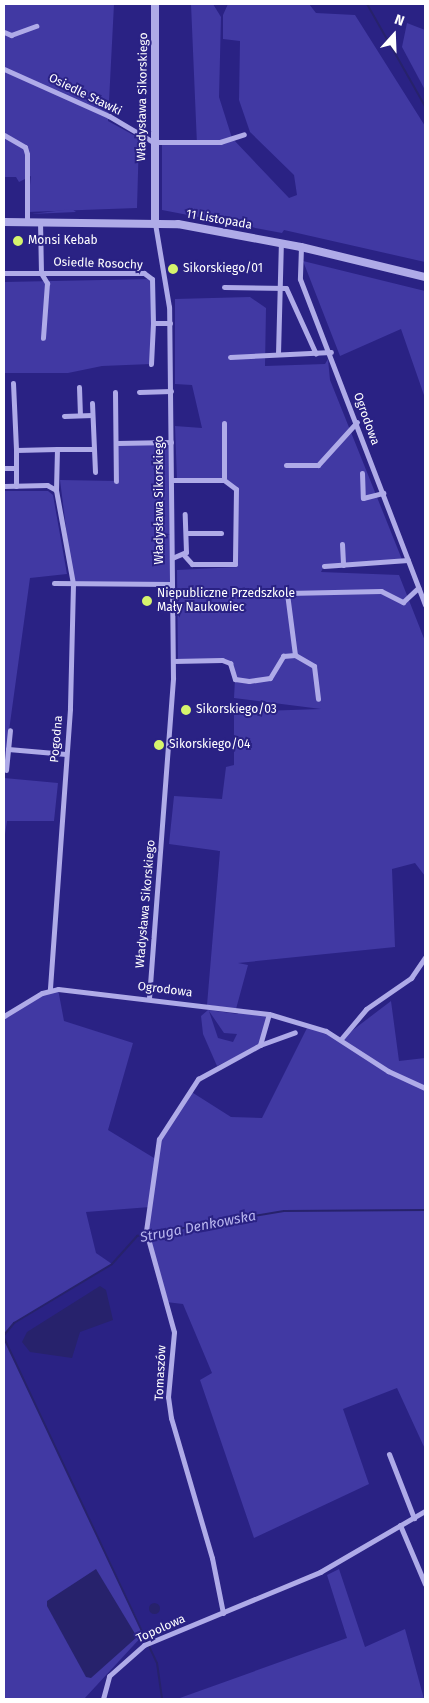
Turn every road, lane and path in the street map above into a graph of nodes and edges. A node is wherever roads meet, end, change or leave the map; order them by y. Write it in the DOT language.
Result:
graph roads {
  1 [pos="155,4"];
  2 [pos="36,26"];
  3 [pos="4,32"];
  4 [pos="4,69"];
  5 [pos="244,134"];
  6 [pos="4,135"];
  7 [pos="153,142"];
  8 [pos="27,220"];
  9 [pos="40,221"];
  10 [pos="4,222"];
  11 [pos="155,222"];
  12 [pos="280,243"];
  13 [pos="301,247"];
  14 [pos="4,273"];
  15 [pos="41,273"];
  16 [pos="425,277"];
  17 [pos="224,287"];
  18 [pos="278,287"];
  19 [pos="154,323"];
  20 [pos="170,324"];
  21 [pos="43,338"];
  22 [pos="331,352"];
  23 [pos="278,354"];
  24 [pos="316,354"];
  25 [pos="230,357"];
  26 [pos="151,364"];
  27 [pos="13,383"];
  28 [pos="79,387"];
  29 [pos="171,391"];
  30 [pos="115,392"];
  31 [pos="139,392"];
  32 [pos="92,403"];
  33 [pos="80,415"];
  34 [pos="92,415"];
  35 [pos="64,416"];
  36 [pos="357,422"];
  37 [pos="224,423"];
  38 [pos="171,442"];
  39 [pos="117,443"];
  40 [pos="57,449"];
  41 [pos="93,449"];
  42 [pos="16,450"];
  43 [pos="286,465"];
  44 [pos="4,468"];
  45 [pos="16,468"];
  46 [pos="95,472"];
  47 [pos="362,473"];
  48 [pos="172,480"];
  49 [pos="224,480"];
  50 [pos="116,481"];
  51 [pos="4,486"];
  52 [pos="16,486"];
  53 [pos="56,490"];
  54 [pos="383,493"];
  55 [pos="185,514"];
  56 [pos="186,533"];
  57 [pos="221,533"];
  58 [pos="342,544"];
  59 [pos="184,556"];
  60 [pos="172,558"];
  61 [pos="408,560"];
  62 [pos="343,565"];
  63 [pos="324,566"];
  64 [pos="54,583"];
  65 [pos="73,584"];
  66 [pos="172,584"];
  67 [pos="418,588"];
  68 [pos="425,605"];
  69 [pos="294,655"];
  70 [pos="173,661"];
  71 [pos="318,699"];
  72 [pos="10,730"];
  73 [pos="8,749"];
  74 [pos="66,754"];
  75 [pos="6,770"];
  76 [pos="425,957"];
  77 [pos="50,990"];
  78 [pos="149,998"];
  79 [pos="269,1014"];
  80 [pos="4,1016"];
  81 [pos="295,1032"];
  82 [pos="341,1039"];
  83 [pos="260,1045"];
  84 [pos="425,1088"];
  85 [pos="389,1454"];
  86 [pos="425,1511"];
  87 [pos="414,1518"];
  88 [pos="400,1525"];
  89 [pos="425,1584"];
  90 [pos="223,1613"];
  91 [pos="103,1699"];
  1 -- 7 [label="street, Władysława Sikorskiego"];
  2 -- 3 [label="street"];
  4 -- 7 [label="street, Osiedle Stawki"];
  5 -- 7 [label="street"];
  6 -- 8 [label="street"];
  7 -- 11 [label="street, Władysława Sikorskiego"];
  8 -- 9 [label="street, 11 Listopada"];
  8 -- 10 [label="street, 11 Listopada"];
  9 -- 11 [label="street, 11 Listopada"];
  9 -- 15 [label="street, Osiedle Rosochy"];
  11 -- 12 [label="street, 11 Listopada"];
  11 -- 20 [label="street, Władysława Sikorskiego"];
  12 -- 13 [label="street, 11 Listopada"];
  12 -- 18 [label="street"];
  13 -- 16 [label="street, 11 Listopada"];
  13 -- 22 [label="street, Ogrodowa"];
  14 -- 15 [label="street, Osiedle Rosochy"];
  15 -- 19 [label="street, Osiedle Rosochy"];
  15 -- 21 [label="street, Osiedle Rosochy"];
  17 -- 18 [label="street"];
  18 -- 23 [label="street"];
  18 -- 24 [label="street"];
  19 -- 20 [label="street"];
  19 -- 26 [label="street"];
  20 -- 29 [label="street, Władysława Sikorskiego"];
  22 -- 24 [label="street"];
  22 -- 36 [label="street, Ogrodowa"];
  23 -- 24 [label="street"];
  23 -- 25 [label="street"];
  27 -- 42 [label="street"];
  28 -- 33 [label="street"];
  29 -- 31 [label="street"];
  29 -- 38 [label="street, Władysława Sikorskiego"];
  30 -- 39 [label="street"];
  32 -- 34 [label="street"];
  33 -- 34 [label="street"];
  33 -- 35 [label="street"];
  34 -- 41 [label="street"];
  36 -- 43 [label="street"];
  36 -- 54 [label="street, Ogrodowa"];
  37 -- 49 [label="street"];
  38 -- 39 [label="street"];
  38 -- 48 [label="street, Władysława Sikorskiego"];
  39 -- 50 [label="street"];
  40 -- 41 [label="street"];
  40 -- 42 [label="street"];
  40 -- 53 [label="street"];
  41 -- 46 [label="street"];
  42 -- 45 [label="street"];
  44 -- 45 [label="street"];
  45 -- 52 [label="street"];
  47 -- 54 [label="street"];
  48 -- 49 [label="street"];
  48 -- 60 [label="street, Władysława Sikorskiego"];
  49 -- 59 [label="street"];
  51 -- 52 [label="street"];
  52 -- 53 [label="street"];
  53 -- 65 [label="street, Pogodna"];
  54 -- 61 [label="street, Ogrodowa"];
  55 -- 56 [label="street"];
  56 -- 57 [label="street"];
  56 -- 59 [label="street"];
  58 -- 62 [label="street"];
  59 -- 60 [label="street"];
  60 -- 66 [label="street, Władysława Sikorskiego"];
  61 -- 62 [label="street"];
  61 -- 67 [label="street, Ogrodowa"];
  62 -- 63 [label="street"];
  64 -- 65 [label="street"];
  65 -- 66 [label="street"];
  65 -- 74 [label="street, Pogodna"];
  66 -- 70 [label="street, Władysława Sikorskiego"];
  67 -- 68 [label="street"];
  67 -- 69 [label="street"];
  69 -- 70 [label="street"];
  69 -- 71 [label="street"];
  70 -- 78 [label="street, Władysława Sikorskiego"];
  72 -- 73 [label="street"];
  73 -- 74 [label="street"];
  73 -- 75 [label="street"];
  74 -- 77 [label="street, Pogodna"];
  76 -- 82 [label="street"];
  77 -- 78 [label="street, Ogrodowa"];
  77 -- 80 [label="street"];
  78 -- 79 [label="street, Ogrodowa"];
  79 -- 82 [label="street, Ogrodowa"];
  79 -- 83 [label="street"];
  81 -- 83 [label="street, Tomaszów"];
  82 -- 84 [label="street, Ogrodowa"];
  83 -- 90 [label="street, Tomaszów"];
  85 -- 87 [label="street"];
  86 -- 87 [label="street"];
  87 -- 88 [label="street"];
  88 -- 89 [label="street"];
  88 -- 90 [label="street"];
  90 -- 91 [label="street, Topolowa"];
}
